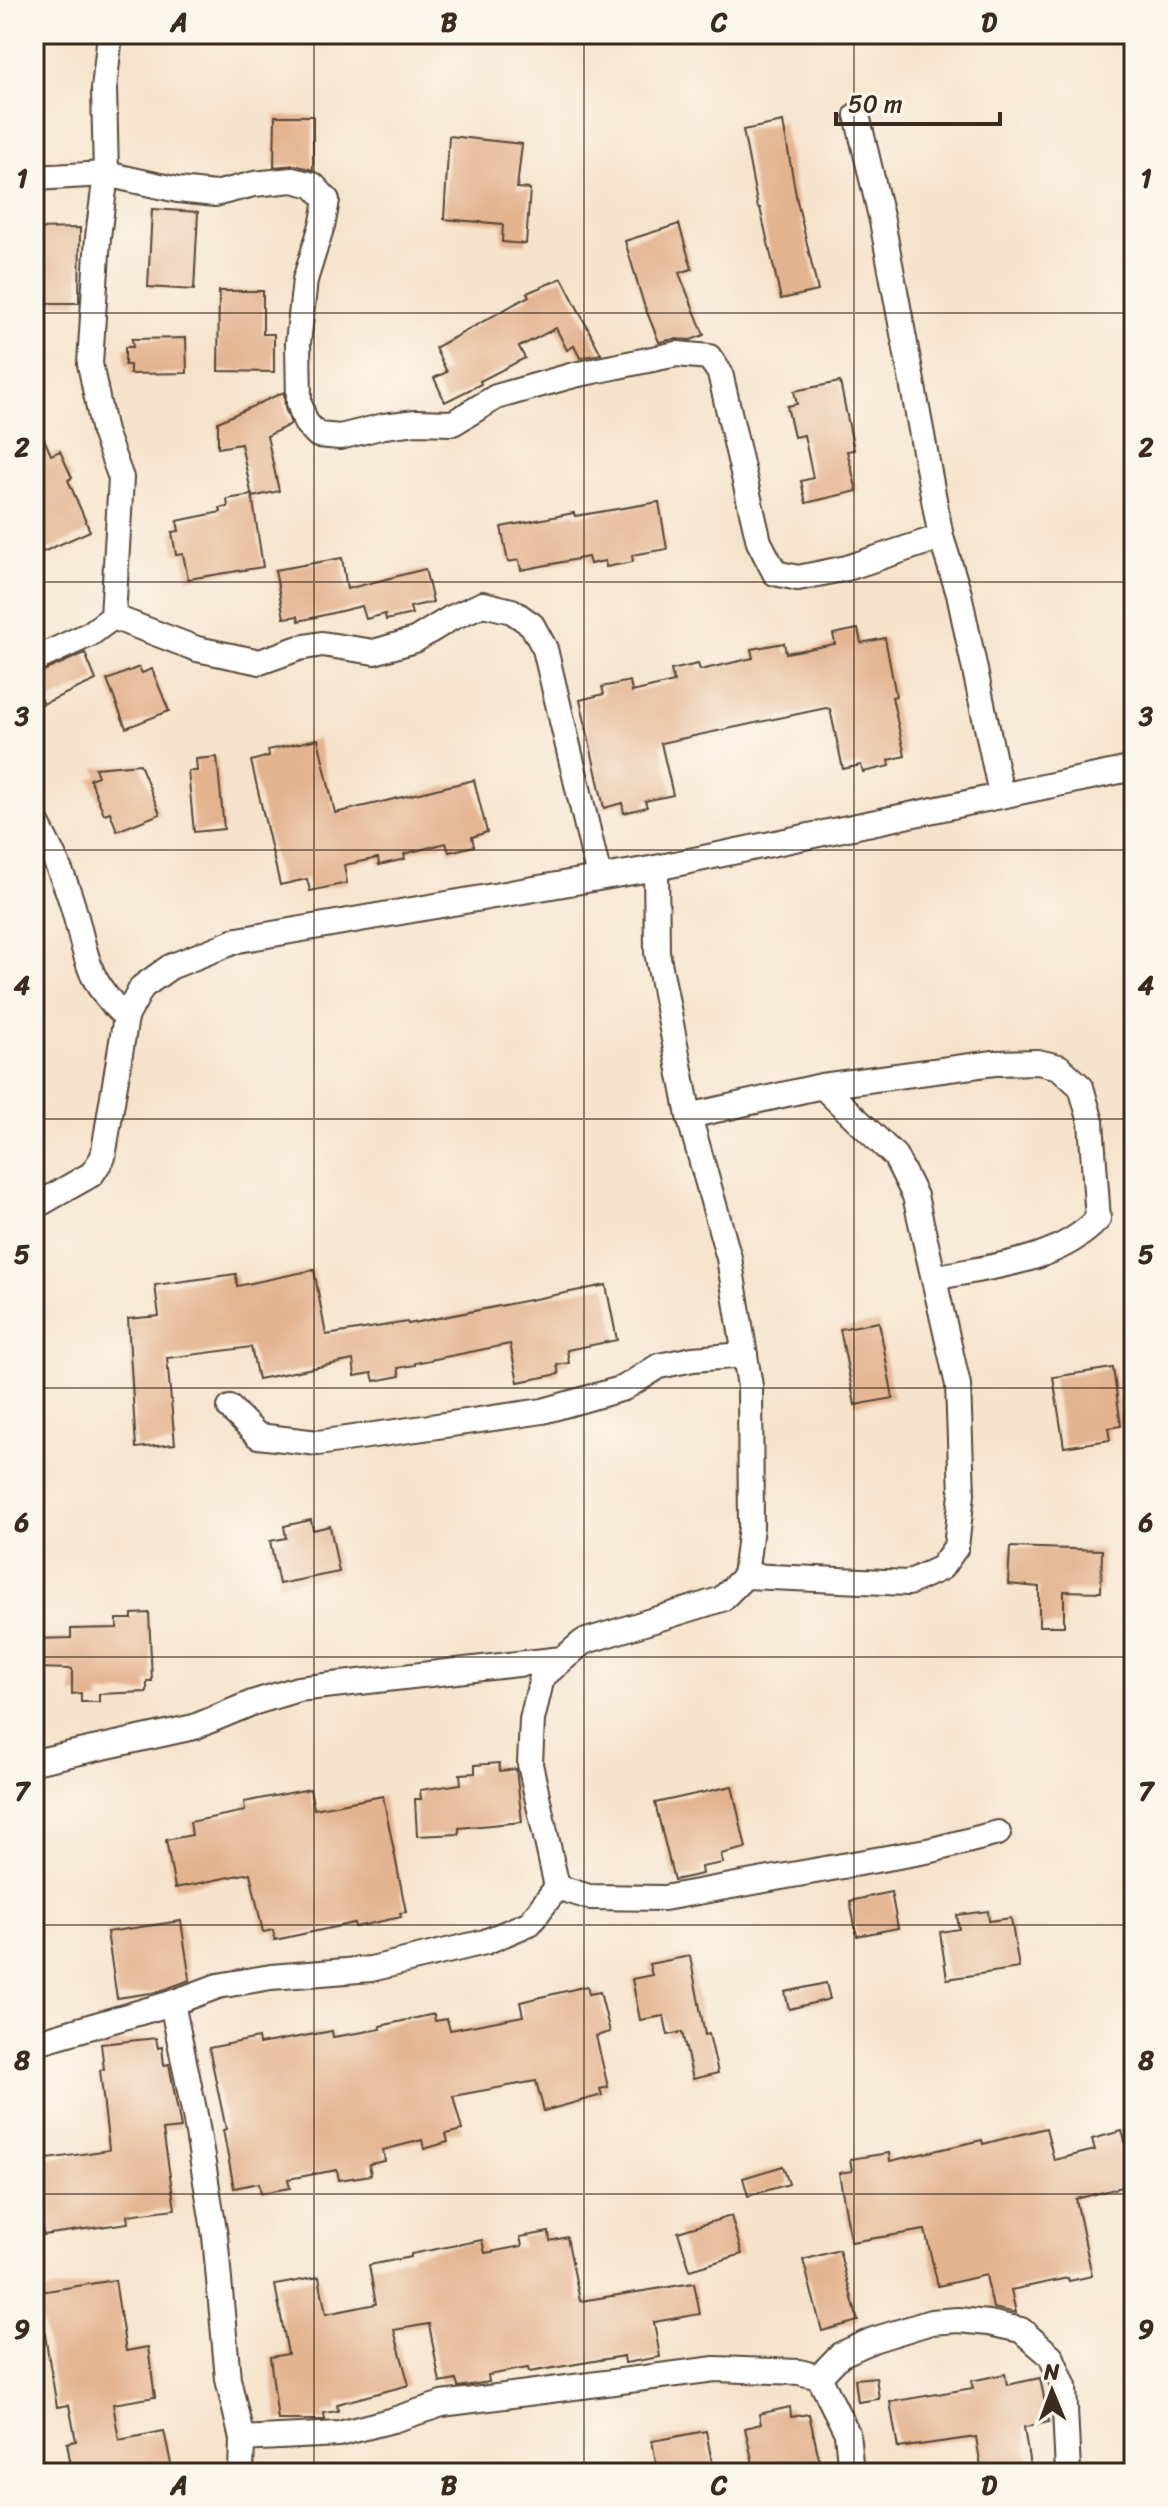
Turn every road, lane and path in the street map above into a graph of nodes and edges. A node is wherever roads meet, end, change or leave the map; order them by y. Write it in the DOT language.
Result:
graph roads {
  1 [pos="110,34"];
  2 [pos="857,115"];
  3 [pos="106,174"];
  4 [pos="34,178"];
  5 [pos="941,537"];
  6 [pos="113,617"];
  7 [pos="34,660"];
  8 [pos="1134,768"];
  9 [pos="1001,794"];
  10 [pos="34,818"];
  11 [pos="656,868"];
  12 [pos="599,877"];
  13 [pos="126,1017"];
  14 [pos="822,1086"];
  15 [pos="689,1116"];
  16 [pos="34,1207"];
  17 [pos="934,1278"];
  18 [pos="745,1355"];
  19 [pos="230,1408"];
  20 [pos="745,1576"];
  21 [pos="562,1659"];
  22 [pos="34,1762"];
  23 [pos="998,1833"];
  24 [pos="557,1887"];
  25 [pos="172,2003"];
  26 [pos="34,2043"];
  27 [pos="819,2377"];
  28 [pos="242,2439"];
  29 [pos="241,2473"];
  30 [pos="851,2473"];
  31 [pos="1068,2473"];
  1 -- 3 [label="street"];
  2 -- 5 [label="street"];
  3 -- 4 [label="street"];
  3 -- 5 [label="street"];
  3 -- 6 [label="street"];
  5 -- 9 [label="street"];
  6 -- 7 [label="street"];
  6 -- 12 [label="street"];
  8 -- 9 [label="street"];
  9 -- 11 [label="street"];
  10 -- 13 [label="street"];
  11 -- 12 [label="street"];
  11 -- 15 [label="street"];
  12 -- 13 [label="street"];
  13 -- 16 [label="street"];
  14 -- 15 [label="street"];
  14 -- 17 [label="street"];
  14 -- 17 [label="street"];
  15 -- 18 [label="street"];
  17 -- 20 [label="street"];
  18 -- 19 [label="street"];
  18 -- 20 [label="street"];
  20 -- 21 [label="street"];
  21 -- 22 [label="street"];
  21 -- 24 [label="street"];
  23 -- 24 [label="street"];
  24 -- 25 [label="street"];
  25 -- 26 [label="street"];
  25 -- 28 [label="street"];
  27 -- 28 [label="street"];
  27 -- 30 [label="street"];
  27 -- 31 [label="street"];
  28 -- 29 [label="street"];
}
